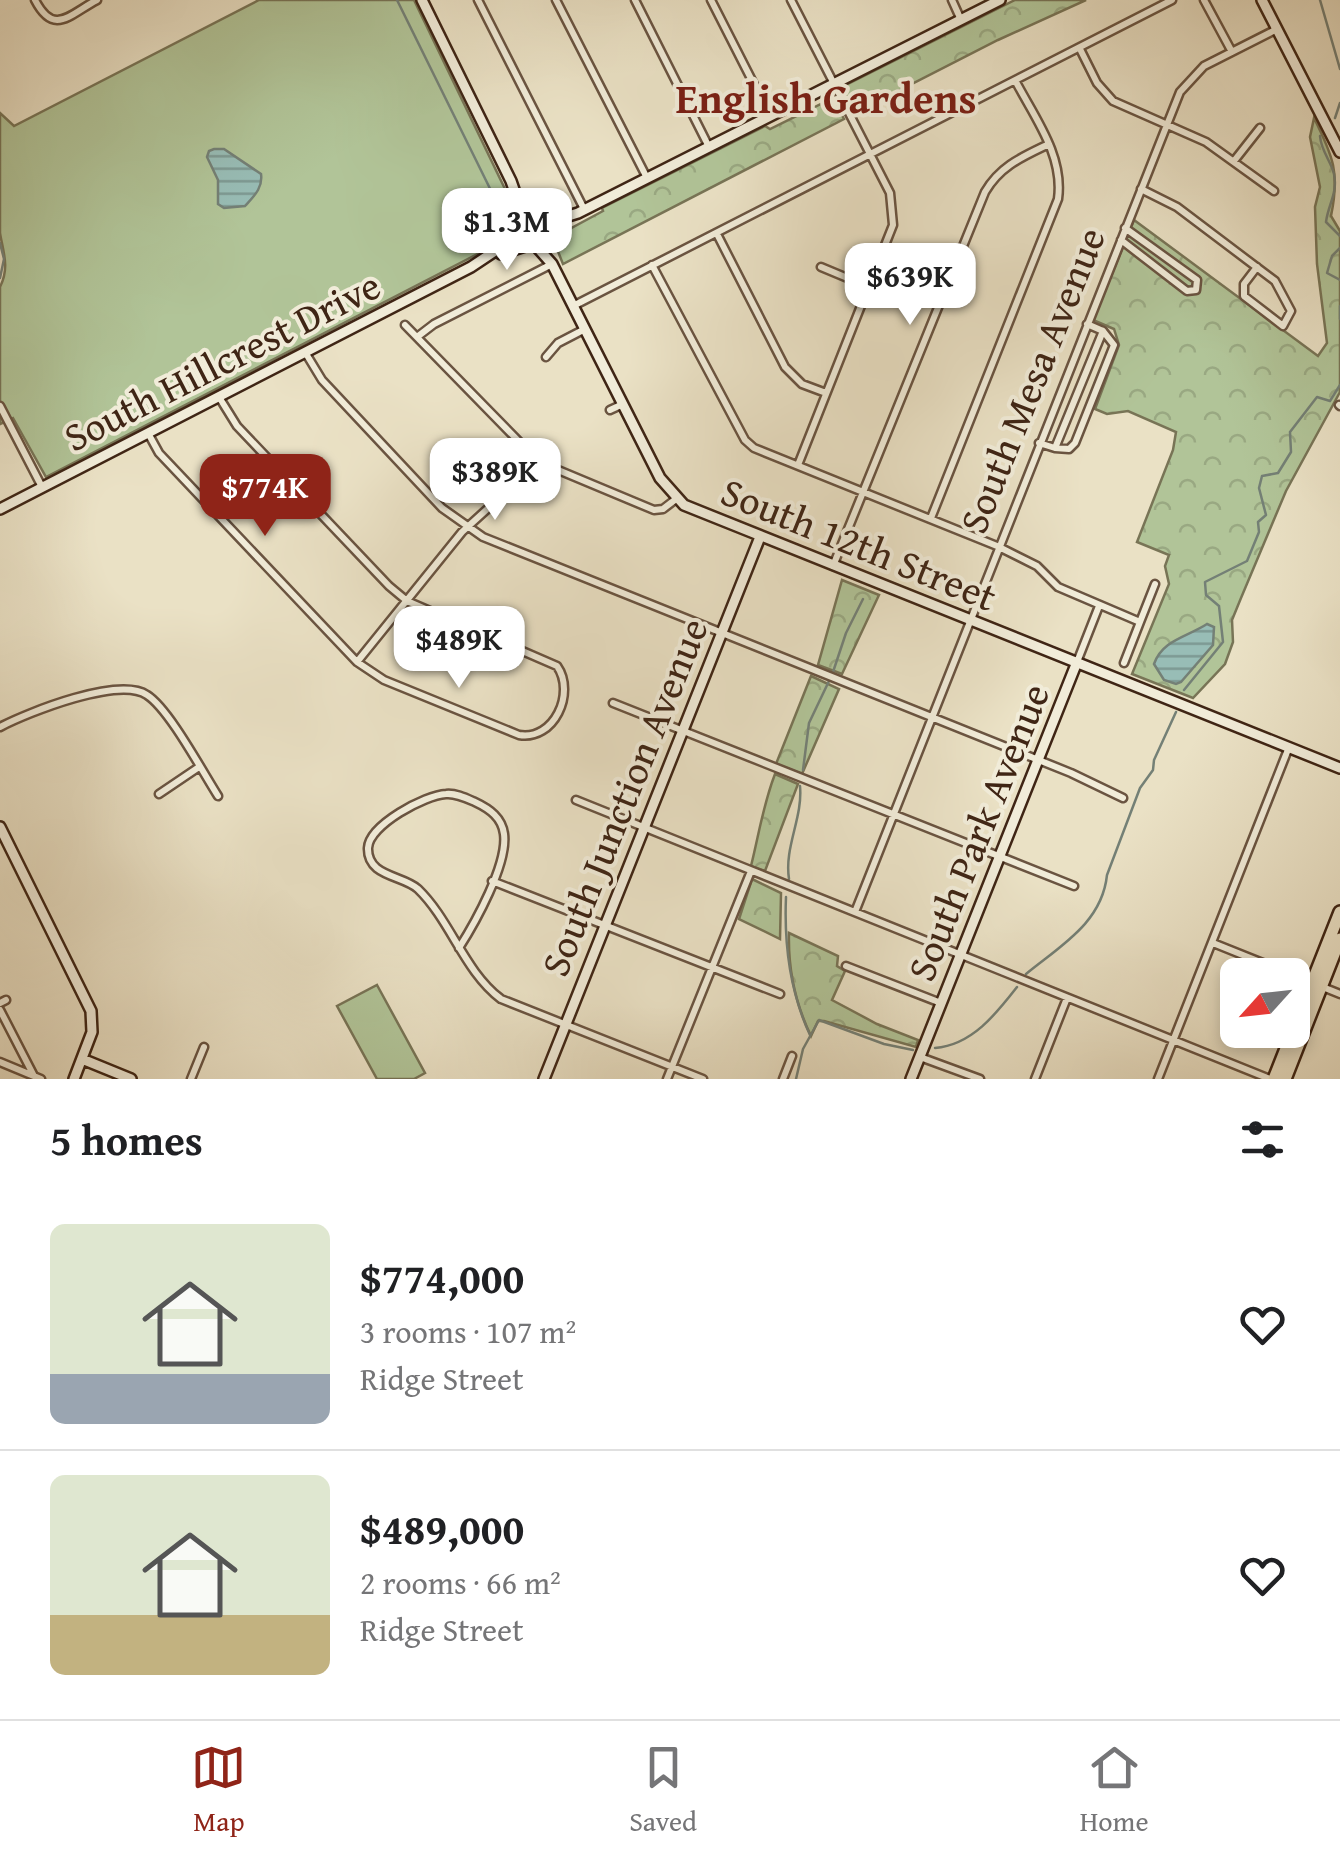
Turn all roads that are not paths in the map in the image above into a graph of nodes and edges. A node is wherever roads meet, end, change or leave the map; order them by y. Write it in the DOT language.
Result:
graph roads {
  1 [pos="35,0"];
  2 [pos="96,0"];
  3 [pos="422,0"];
  4 [pos="478,0"];
  5 [pos="556,0"];
  6 [pos="635,0"];
  7 [pos="712,0"];
  8 [pos="792,0"];
  9 [pos="952,0"];
  10 [pos="1000,0"];
  11 [pos="1172,0"];
  12 [pos="1204,0"];
  13 [pos="1262,0"];
  14 [pos="961,20"];
  15 [pos="1277,29"];
  16 [pos="1080,48"];
  17 [pos="1232,52"];
  18 [pos="1016,82"];
  19 [pos="834,84"];
  20 [pos="770,116"];
  21 [pos="1166,124"];
  22 [pos="1260,128"];
  23 [pos="1049,144"];
  24 [pos="709,147"];
  25 [pos="1340,152"];
  26 [pos="869,156"];
  27 [pos="1234,161"];
  28 [pos="647,178"];
  29 [pos="512,180"];
  30 [pos="1141,190"];
  31 [pos="1274,192"];
  32 [pos="581,211"];
  33 [pos="543,222"];
  34 [pos="1125,228"];
  35 [pos="526,229"];
  36 [pos="717,234"];
  37 [pos="550,237"];
  38 [pos="1121,240"];
  39 [pos="533,245"];
  40 [pos="552,264"];
  41 [pos="652,265"];
  42 [pos="471,266"];
  43 [pos="821,267"];
  44 [pos="1257,268"];
  45 [pos="870,287"];
  46 [pos="574,306"];
  47 [pos="1087,324"];
  48 [pos="406,325"];
  49 [pos="585,329"];
  50 [pos="1103,330"];
  51 [pos="417,337"];
  52 [pos="305,352"];
  53 [pos="546,357"];
  54 [pos="826,393"];
  55 [pos="219,396"];
  56 [pos="623,404"];
  57 [pos="0,406"];
  58 [pos="610,410"];
  59 [pos="148,433"];
  60 [pos="1039,444"];
  61 [pos="1054,448"];
  62 [pos="539,462"];
  63 [pos="798,466"];
  64 [pos="42,487"];
  65 [pos="864,492"];
  66 [pos="676,500"];
  67 [pos="0,508"];
  68 [pos="931,518"];
  69 [pos="467,528"];
  70 [pos="760,538"];
  71 [pos="998,546"];
  72 [pos="833,566"];
  73 [pos="1156,584"];
  74 [pos="407,600"];
  75 [pos="1098,606"];
  76 [pos="970,621"];
  77 [pos="1140,622"];
  78 [pos="721,634"];
  79 [pos="357,662"];
  80 [pos="1077,662"];
  81 [pos="1124,664"];
  82 [pos="613,703"];
  83 [pos="933,718"];
  84 [pos="0,727"];
  85 [pos="683,731"];
  86 [pos="1289,747"];
  87 [pos="1038,761"];
  88 [pos="199,767"];
  89 [pos="1340,768"];
  90 [pos="159,794"];
  91 [pos="218,796"];
  92 [pos="1123,798"];
  93 [pos="576,800"];
  94 [pos="892,815"];
  95 [pos="0,827"];
  96 [pos="643,830"];
  97 [pos="1000,857"];
  98 [pos="751,871"];
  99 [pos="492,881"];
  100 [pos="1074,886"];
  101 [pos="855,912"];
  102 [pos="1340,912"];
  103 [pos="604,927"];
  104 [pos="1340,939"];
  105 [pos="1213,942"];
  106 [pos="459,948"];
  107 [pos="960,955"];
  108 [pos="846,966"];
  109 [pos="711,969"];
  110 [pos="1317,985"];
  111 [pos="780,994"];
  112 [pos="1340,994"];
  113 [pos="1067,998"];
  114 [pos="942,1003"];
  115 [pos="2,1004"];
  116 [pos="565,1024"];
  117 [pos="1174,1040"];
  118 [pos="204,1046"];
  119 [pos="792,1056"];
  120 [pos="920,1057"];
  121 [pos="82,1059"];
  122 [pos="0,1062"];
  123 [pos="672,1066"];
  124 [pos="37,1078"];
  125 [pos="74,1079"];
  126 [pos="131,1079"];
  127 [pos="190,1079"];
  128 [pos="544,1079"];
  129 [pos="668,1079"];
  130 [pos="703,1079"];
  131 [pos="783,1079"];
  132 [pos="911,1079"];
  133 [pos="980,1079"];
  134 [pos="1034,1079"];
  135 [pos="1158,1079"];
  136 [pos="1272,1079"];
  137 [pos="1284,1079"];
  1 -- 2 [label="street"];
  3 -- 29 [label="street"];
  4 -- 32 [label="street"];
  5 -- 28 [label="street"];
  6 -- 24 [label="street"];
  7 -- 20 [label="street"];
  8 -- 19 [label="street"];
  9 -- 14 [label="street"];
  10 -- 14 [label="street"];
  11 -- 16 [label="street"];
  12 -- 17 [label="street"];
  13 -- 15 [label="street"];
  14 -- 19 [label="street"];
  15 -- 17 [label="street, South Mesa Avenue"];
  15 -- 25 [label="street"];
  16 -- 18 [label="street"];
  16 -- 21 [label="street"];
  17 -- 21 [label="street, South Mesa Avenue"];
  18 -- 23 [label="street"];
  18 -- 26 [label="street"];
  19 -- 20 [label="street"];
  19 -- 26 [label="street"];
  20 -- 24 [label="street"];
  21 -- 27 [label="street"];
  21 -- 30 [label="street, South Mesa Avenue"];
  22 -- 27 [label="street"];
  23 -- 65 [label="street"];
  23 -- 68 [label="street"];
  24 -- 28 [label="street"];
  26 -- 36 [label="street"];
  26 -- 45 [label="street"];
  27 -- 31 [label="street"];
  28 -- 32 [label="street"];
  29 -- 33 [label="street"];
  29 -- 35 [label="street"];
  30 -- 34 [label="street, South Mesa Avenue"];
  30 -- 44 [label="street"];
  32 -- 33 [label="street"];
  32 -- 37 [label="street"];
  33 -- 35 [label="street"];
  33 -- 37 [label="street"];
  34 -- 38 [label="street, South Mesa Avenue"];
  34 -- 38 [label="street"];
  35 -- 39 [label="street"];
  35 -- 42 [label="street"];
  36 -- 41 [label="street"];
  36 -- 54 [label="street"];
  37 -- 39 [label="street"];
  37 -- 40 [label="street"];
  38 -- 47 [label="street, South Mesa Avenue"];
  39 -- 40 [label="street"];
  39 -- 42 [label="street"];
  40 -- 46 [label="street"];
  40 -- 51 [label="street"];
  41 -- 46 [label="street"];
  41 -- 63 [label="street"];
  42 -- 52 [label="street, South Hillcrest Drive"];
  43 -- 45 [label="street"];
  44 -- 44 [label="street"];
  45 -- 54 [label="street"];
  46 -- 49 [label="street"];
  47 -- 50 [label="street"];
  47 -- 60 [label="street, South Mesa Avenue"];
  48 -- 51 [label="street, South 12th Street"];
  49 -- 53 [label="street"];
  49 -- 56 [label="street"];
  50 -- 61 [label="street"];
  50 -- 61 [label="street"];
  51 -- 62 [label="street, South 12th Street"];
  52 -- 55 [label="street, South Hillcrest Drive"];
  52 -- 69 [label="street"];
  54 -- 63 [label="street"];
  55 -- 59 [label="street, South Hillcrest Drive"];
  55 -- 74 [label="street"];
  56 -- 58 [label="street"];
  56 -- 66 [label="street"];
  57 -- 64 [label="street"];
  59 -- 64 [label="street, South Hillcrest Drive"];
  59 -- 79 [label="street"];
  60 -- 61 [label="street"];
  60 -- 71 [label="street, South Mesa Avenue"];
  62 -- 66 [label="street, South 12th Street"];
  62 -- 69 [label="street"];
  63 -- 65 [label="street"];
  64 -- 67 [label="street, South Hillcrest Drive"];
  65 -- 68 [label="street"];
  65 -- 72 [label="street"];
  66 -- 70 [label="street, South 12th Street"];
  68 -- 71 [label="street"];
  69 -- 74 [label="street"];
  69 -- 78 [label="street"];
  70 -- 72 [label="street, South 12th Street"];
  70 -- 78 [label="street, South Junction Avenue"];
  71 -- 75 [label="street"];
  71 -- 76 [label="street, South Mesa Avenue"];
  72 -- 76 [label="street, South 12th Street"];
  73 -- 77 [label="street"];
  74 -- 79 [label="street"];
  74 -- 79 [label="street"];
  75 -- 77 [label="street"];
  75 -- 80 [label="street, South Park Avenue"];
  76 -- 80 [label="street, South 12th Street"];
  76 -- 83 [label="street, South Mesa Avenue"];
  77 -- 81 [label="street"];
  78 -- 83 [label="street"];
  78 -- 85 [label="street, South Junction Avenue"];
  80 -- 86 [label="street, South 12th Street"];
  80 -- 87 [label="street, South Park Avenue"];
  82 -- 85 [label="street"];
  83 -- 87 [label="street"];
  83 -- 94 [label="street, South Mesa Avenue"];
  84 -- 88 [label="street"];
  85 -- 94 [label="street"];
  85 -- 96 [label="street, South Junction Avenue"];
  86 -- 89 [label="street, South 12th Street"];
  86 -- 105 [label="street"];
  87 -- 92 [label="street"];
  87 -- 97 [label="street, South Park Avenue"];
  88 -- 90 [label="street"];
  88 -- 91 [label="street"];
  93 -- 96 [label="street"];
  94 -- 97 [label="street"];
  94 -- 101 [label="street, South Mesa Avenue"];
  95 -- 121 [label="street"];
  96 -- 98 [label="street"];
  96 -- 103 [label="street, South Junction Avenue"];
  97 -- 100 [label="street"];
  97 -- 107 [label="street, South Park Avenue"];
  98 -- 101 [label="street"];
  98 -- 109 [label="street"];
  99 -- 103 [label="street"];
  99 -- 106 [label="street"];
  99 -- 106 [label="street"];
  101 -- 107 [label="street"];
  102 -- 110 [label="highway"];
  103 -- 109 [label="street"];
  103 -- 116 [label="street, South Junction Avenue"];
  104 -- 110 [label="highway"];
  105 -- 110 [label="street"];
  105 -- 117 [label="street"];
  106 -- 116 [label="street"];
  107 -- 113 [label="street"];
  107 -- 114 [label="street, South Park Avenue"];
  108 -- 114 [label="street"];
  109 -- 111 [label="street"];
  109 -- 123 [label="street"];
  110 -- 112 [label="street"];
  110 -- 136 [label="highway"];
  110 -- 137 [label="highway"];
  113 -- 117 [label="street"];
  113 -- 134 [label="street"];
  114 -- 120 [label="street, South Park Avenue"];
  115 -- 124 [label="street"];
  116 -- 123 [label="street"];
  116 -- 128 [label="street, South Junction Avenue"];
  117 -- 135 [label="street"];
  117 -- 136 [label="street"];
  118 -- 127 [label="street"];
  119 -- 131 [label="street"];
  120 -- 132 [label="street, South Park Avenue"];
  120 -- 133 [label="street"];
  121 -- 125 [label="street"];
  121 -- 126 [label="street"];
  122 -- 124 [label="street"];
  123 -- 129 [label="street"];
  123 -- 130 [label="street"];
}
